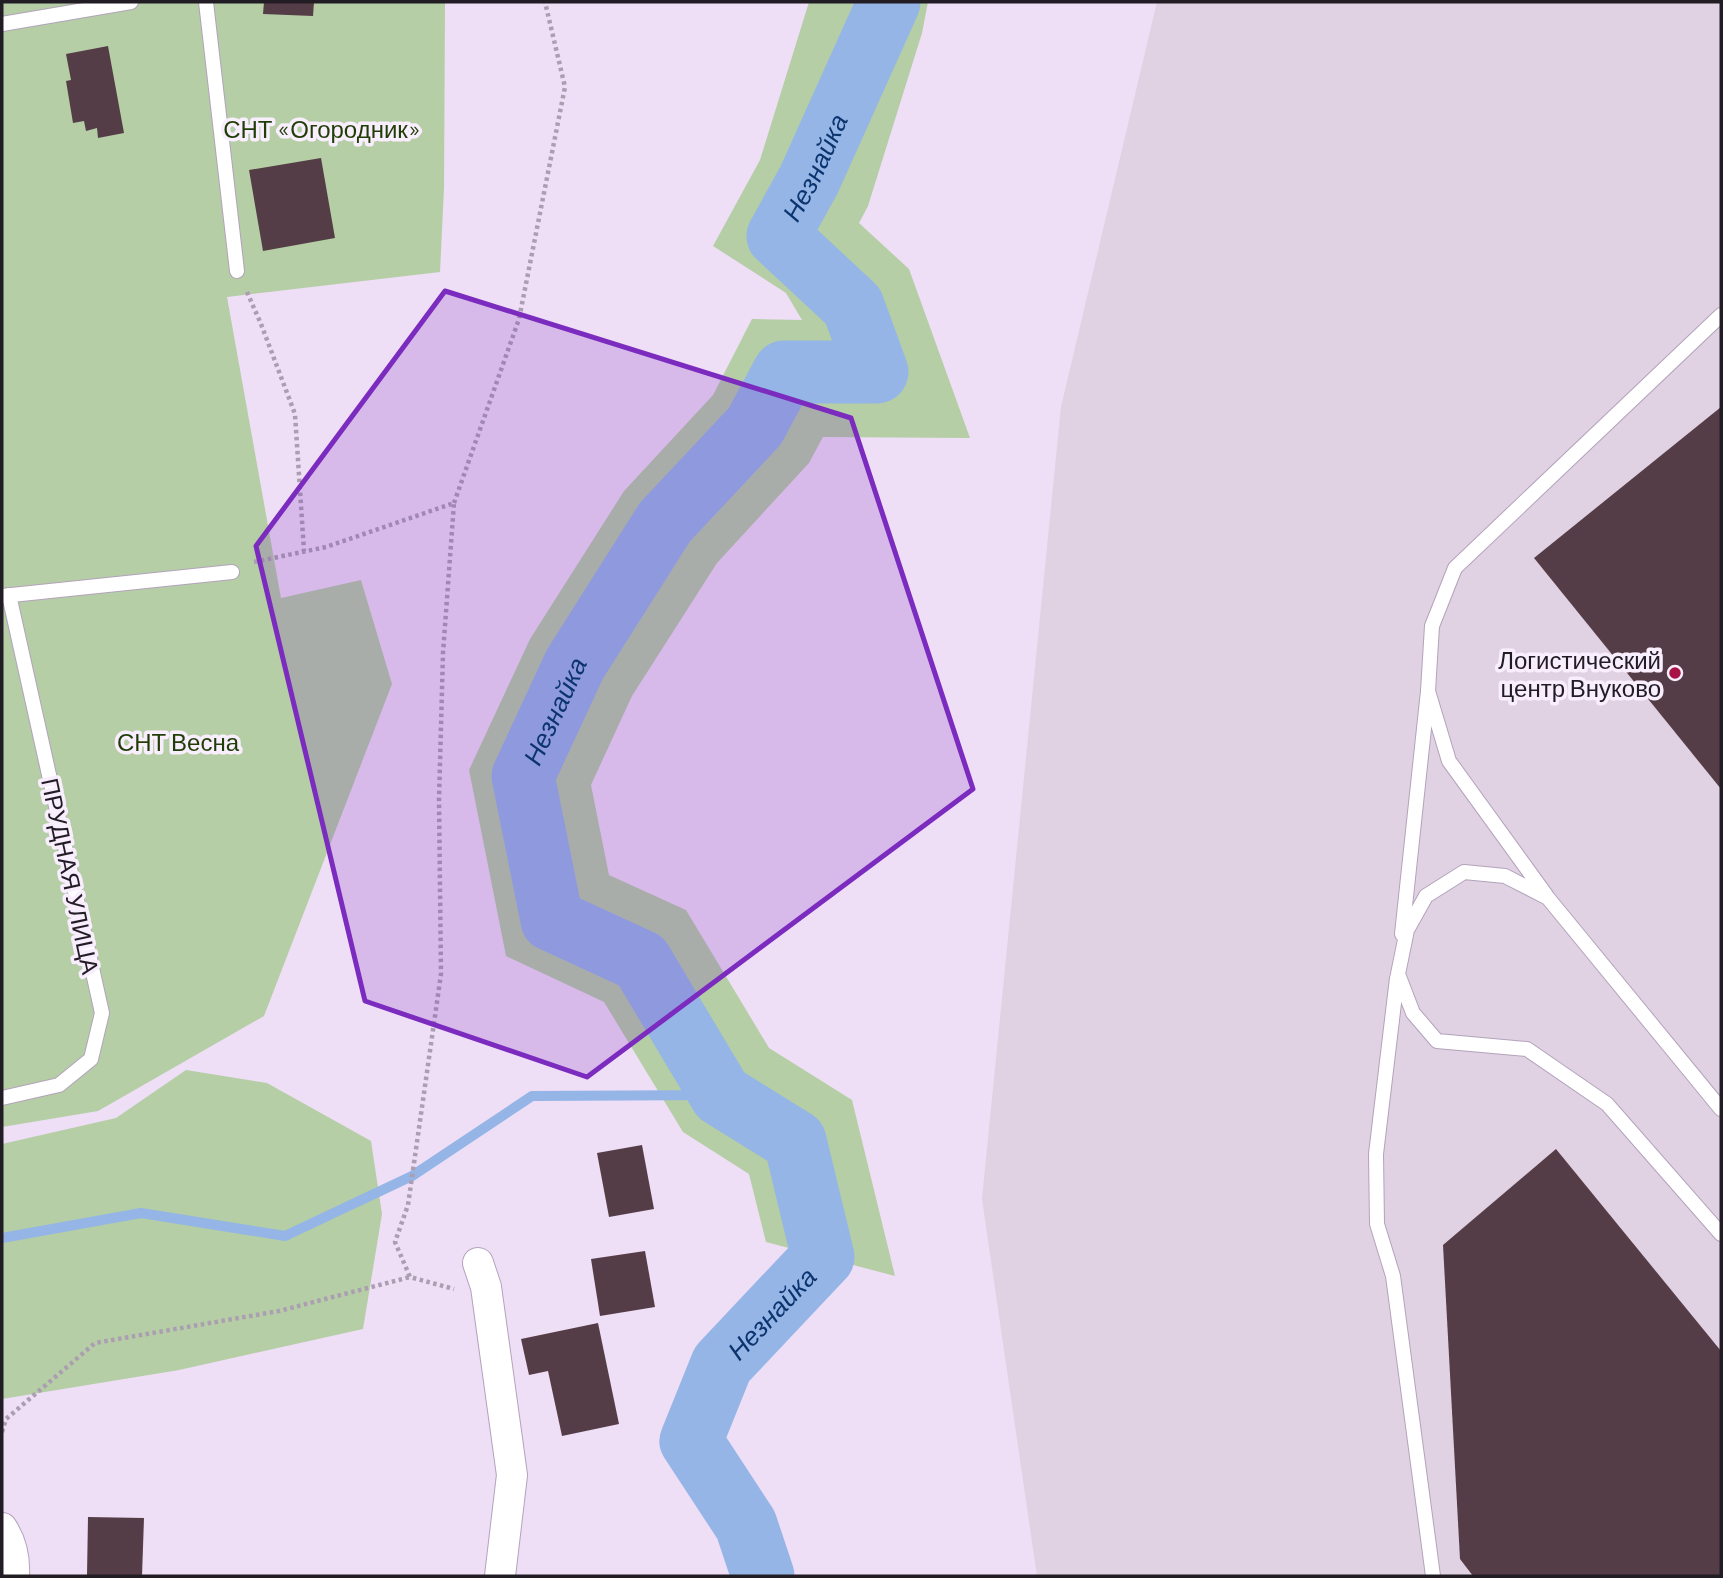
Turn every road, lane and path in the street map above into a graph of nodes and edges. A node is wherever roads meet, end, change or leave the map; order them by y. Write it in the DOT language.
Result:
graph roads {
  1 [pos="131,2"];
  2 [pos="206,2"];
  3 [pos="545,2"];
  4 [pos="2,24"];
  5 [pos="237,271"];
  6 [pos="1721,315"];
  7 [pos="454,503"];
  8 [pos="304,551"];
  9 [pos="232,572"];
  10 [pos="5,596"];
  11 [pos="1427,691"];
  12 [pos="1548,898"];
  13 [pos="1398,974"];
  14 [pos="2,1098"];
  15 [pos="1721,1109"];
  16 [pos="1721,1234"];
  17 [pos="482,1275"];
  18 [pos="410,1278"];
  19 [pos="2,1432"];
  20 [pos="2,1528"];
  21 [pos="14,1576"];
  22 [pos="499,1576"];
  23 [pos="1433,1576"];
  1 -- 4 [label="lane"];
  2 -- 5 [label="lane"];
  3 -- 7 [label="path"];
  5 -- 8 [label="path"];
  6 -- 11 [label="lane"];
  7 -- 8 [label="path"];
  7 -- 18 [label="path"];
  8 -- 9 [label="path"];
  9 -- 10 [label="lane"];
  10 -- 14 [label="lane, ПРУДНАЯ УЛИЦА"];
  11 -- 12 [label="lane"];
  11 -- 13 [label="lane"];
  12 -- 13 [label="lane"];
  12 -- 15 [label="lane"];
  13 -- 16 [label="lane"];
  13 -- 23 [label="lane"];
  17 -- 18 [label="path"];
  17 -- 22 [label="street"];
  18 -- 19 [label="path"];
  20 -- 21 [label="street"];
}
